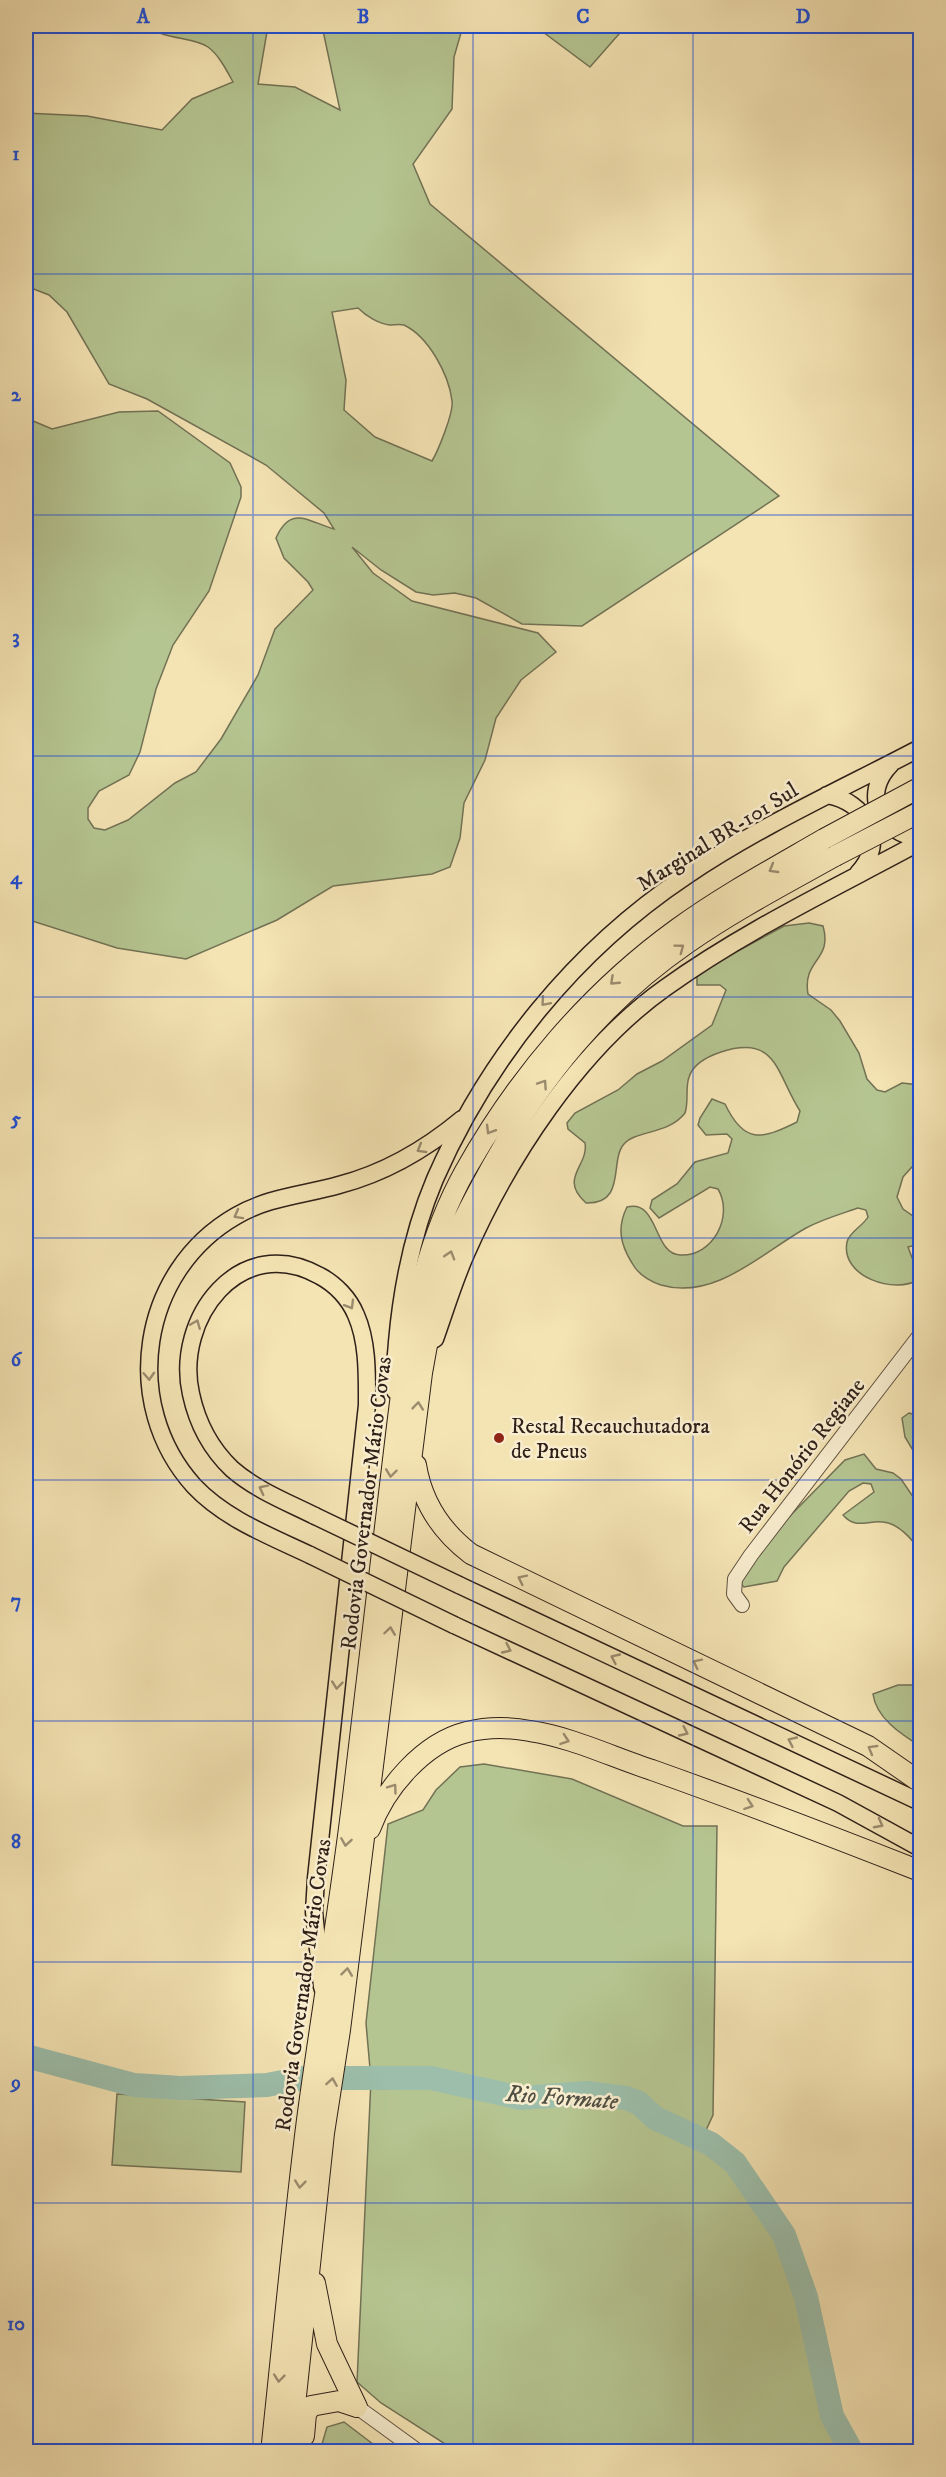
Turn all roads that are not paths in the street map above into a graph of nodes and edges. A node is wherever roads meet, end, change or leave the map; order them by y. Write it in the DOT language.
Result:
graph roads {
  1 [pos="921,748"];
  2 [pos="894,762"];
  3 [pos="919,788"];
  4 [pos="827,795"];
  5 [pos="921,812"];
  6 [pos="921,840"];
  7 [pos="853,878"];
  8 [pos="467,1114"];
  9 [pos="921,1335"];
  10 [pos="422,1373"];
  11 [pos="398,1415"];
  12 [pos="415,1438"];
  13 [pos="742,1605"];
  14 [pos="921,1782"];
  15 [pos="921,1802"];
  16 [pos="855,1844"];
  17 [pos="921,1848"];
  18 [pos="361,1860"];
  19 [pos="921,1872"];
  20 [pos="921,1881"];
  21 [pos="324,1998"];
  22 [pos="315,2129"];
  23 [pos="311,2258"];
  24 [pos="357,2407"];
  25 [pos="271,2451"];
  26 [pos="290,2451"];
  27 [pos="302,2451"];
  28 [pos="419,2451"];
  1 -- 2 [label="main road, Marginal BR-101 Sul"];
  2 -- 4 [label="main road, Marginal BR-101 Sul"];
  2 -- 6 [label="main road"];
  3 -- 11 [label="highway, Rodovia Governador Mário Covas, one-way, bridge"];
  4 -- 7 [label="main road"];
  4 -- 8 [label="main road, Marginal BR-101 Sul, one-way"];
  10 -- 5 [label="highway, Rodovia Governador Mário Covas, one-way, bridge"];
  6 -- 7 [label="main road"];
  7 -- 10 [label="main road"];
  8 -- 11 [label="main road, Marginal BR-101 Sul"];
  8 -- 17 [label="main road, one-way, bridge"];
  9 -- 13 [label="street, Rua Honório Regiane"];
  12 -- 10 [label="highway, Rodovia Governador Mário Covas, one-way"];
  11 -- 21 [label="highway, Rodovia Governador Mário Covas, one-way"];
  14 -- 12 [label="highway, one-way"];
  18 -- 12 [label="highway, Rodovia Governador Mário Covas, one-way"];
  15 -- 21 [label="main road, one-way, bridge"];
  18 -- 16 [label="highway, one-way"];
  16 -- 19 [label="highway"];
  16 -- 20 [label="street"];
  22 -- 18 [label="highway, Rodovia Governador Mário Covas, one-way"];
  21 -- 22 [label="highway, Rodovia Governador Mário Covas"];
  22 -- 23 [label="highway, Rodovia Governador Mário Covas"];
  22 -- 25 [label="highway, Rodovia Governador Mário Covas, one-way"];
  23 -- 24 [label="highway"];
  23 -- 26 [label="highway, Rodovia Governador Mário Covas"];
  24 -- 27 [label="highway"];
  24 -- 28 [label="street"];
}
